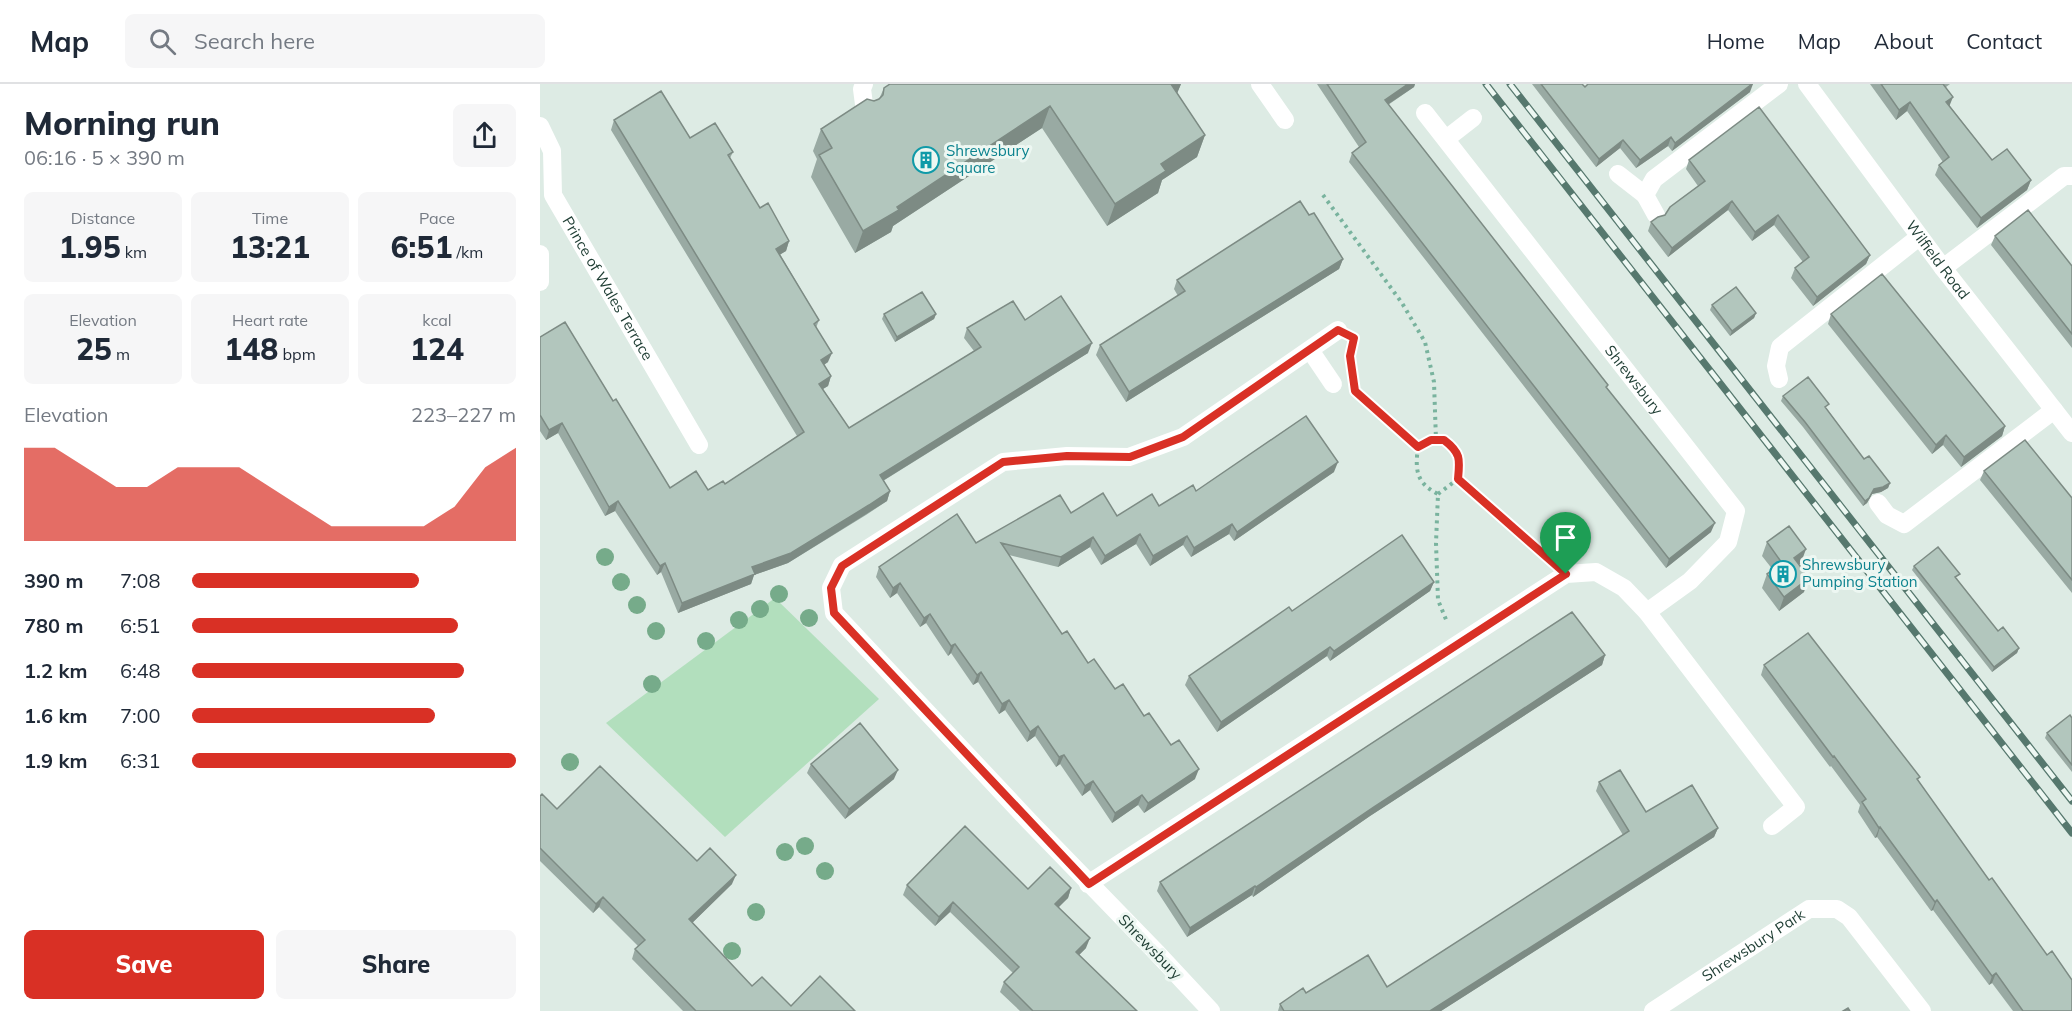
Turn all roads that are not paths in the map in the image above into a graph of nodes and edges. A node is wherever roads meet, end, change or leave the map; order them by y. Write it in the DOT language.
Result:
graph roads {
  1 [pos="864,84"];
  2 [pos="1260,84"];
  3 [pos="1779,84"];
  4 [pos="1807,84"];
  5 [pos="865,112"];
  6 [pos="1425,113"];
  7 [pos="1473,118"];
  8 [pos="1285,120"];
  9 [pos="540,126"];
  10 [pos="1446,139"];
  11 [pos="1618,174"];
  12 [pos="2072,176"];
  13 [pos="1645,195"];
  14 [pos="1656,215"];
  15 [pos="1919,237"];
  16 [pos="540,254"];
  17 [pos="1943,268"];
  18 [pos="540,282"];
  19 [pos="1338,330"];
  20 [pos="1310,350"];
  21 [pos="1779,379"];
  22 [pos="1333,384"];
  23 [pos="2054,410"];
  24 [pos="2072,432"];
  25 [pos="699,445"];
  26 [pos="1878,502"];
  27 [pos="1647,612"];
  28 [pos="1772,826"];
  29 [pos="1089,884"];
  30 [pos="1211,1011"];
  31 [pos="1653,1011"];
  32 [pos="1922,1011"];
  1 -- 5 [label="street"];
  2 -- 8 [label="street"];
  3 -- 13 [label="street"];
  4 -- 15 [label="street, Wilfield Road"];
  6 -- 10 [label="street, Shrewsbury"];
  7 -- 10 [label="street"];
  9 -- 25 [label="street, Prince of Wales Terrace"];
  10 -- 27 [label="street, Shrewsbury"];
  11 -- 13 [label="street"];
  12 -- 17 [label="street"];
  13 -- 14 [label="street"];
  15 -- 17 [label="street, Wilfield Road"];
  15 -- 21 [label="street"];
  16 -- 18 [label="street"];
  17 -- 23 [label="street, Wilfield Road"];
  19 -- 20 [label="street, Shrewsbury"];
  20 -- 22 [label="street"];
  20 -- 29 [label="street, Shrewsbury"];
  23 -- 24 [label="street, Wilfield Road"];
  23 -- 26 [label="street"];
  27 -- 28 [label="street"];
  27 -- 29 [label="street"];
  29 -- 30 [label="street, Shrewsbury"];
  31 -- 32 [label="street, Shrewsbury Park"];
}
